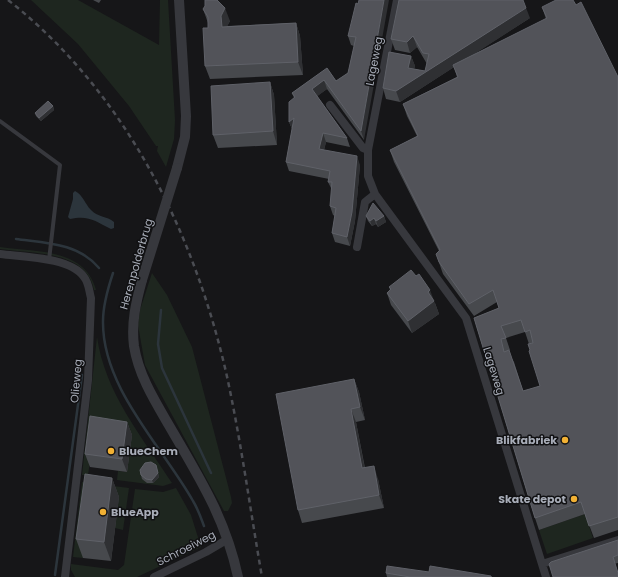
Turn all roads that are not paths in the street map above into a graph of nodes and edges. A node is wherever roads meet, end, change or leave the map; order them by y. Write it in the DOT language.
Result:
graph roads {
  1 [pos="179,0"];
  2 [pos="398,0"];
  3 [pos="330,105"];
  4 [pos="0,122"];
  5 [pos="368,150"];
  6 [pos="375,194"];
  7 [pos="357,247"];
  8 [pos="0,254"];
  9 [pos="49,260"];
  10 [pos="228,538"];
  11 [pos="618,540"];
  12 [pos="542,564"];
  13 [pos="65,577"];
  14 [pos="154,577"];
  15 [pos="238,577"];
  16 [pos="546,577"];
  1 -- 10 [label="street, Herenpolderbrug, bridge"];
  2 -- 5 [label="street, Lageweg"];
  3 -- 5 [label="street"];
  4 -- 9 [label="lane"];
  5 -- 6 [label="street, Lageweg"];
  6 -- 7 [label="street"];
  6 -- 12 [label="street, Lageweg"];
  8 -- 9 [label="street, Olieweg"];
  9 -- 13 [label="street, Olieweg"];
  10 -- 14 [label="street, Schroeiweg"];
  10 -- 15 [label="street, Herenpolderbrug"];
  11 -- 12 [label="street"];
  12 -- 16 [label="street, Lageweg"];
}
